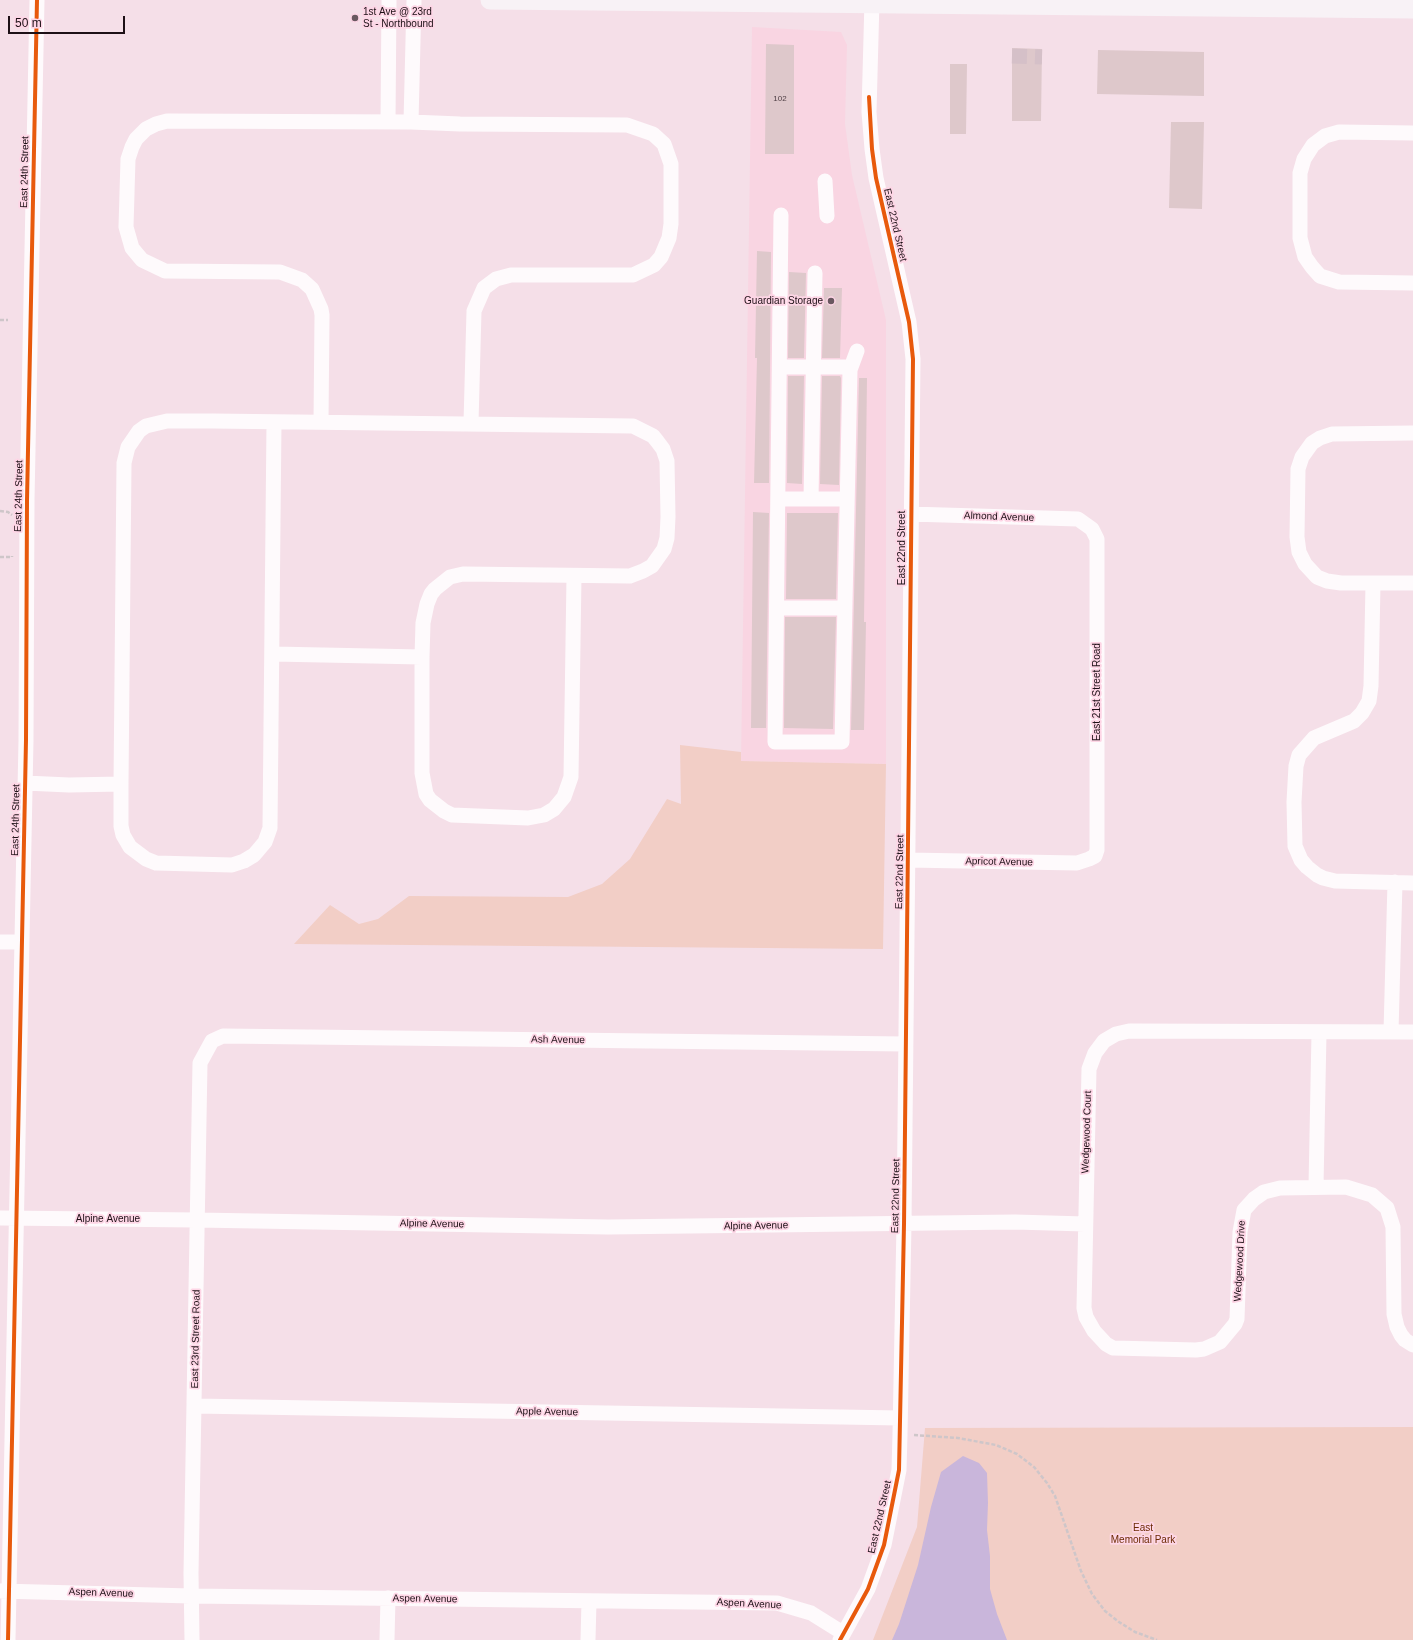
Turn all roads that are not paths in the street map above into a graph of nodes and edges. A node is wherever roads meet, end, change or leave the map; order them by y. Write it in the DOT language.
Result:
graph roads {
  1 [pos="37,0"];
  2 [pos="389,0"];
  3 [pos="414,0"];
  4 [pos="490,0"];
  5 [pos="872,2"];
  6 [pos="1099,3"];
  7 [pos="1214,4"];
  8 [pos="1413,9"];
  9 [pos="388,122"];
  10 [pos="411,122"];
  11 [pos="1413,133"];
  12 [pos="825,181"];
  13 [pos="781,215"];
  14 [pos="828,216"];
  15 [pos="815,273"];
  16 [pos="1413,283"];
  17 [pos="857,351"];
  18 [pos="780,367"];
  19 [pos="813,367"];
  20 [pos="851,367"];
  21 [pos="274,422"];
  22 [pos="321,422"];
  23 [pos="471,423"];
  24 [pos="1413,433"];
  25 [pos="778,499"];
  26 [pos="811,499"];
  27 [pos="847,499"];
  28 [pos="910,514"];
  29 [pos="1087,525"];
  30 [pos="574,576"];
  31 [pos="1413,583"];
  32 [pos="1373,584"];
  33 [pos="776,608"];
  34 [pos="845,608"];
  35 [pos="273,654"];
  36 [pos="422,658"];
  37 [pos="25,783"];
  38 [pos="120,784"];
  39 [pos="1089,859"];
  40 [pos="908,860"];
  41 [pos="1395,882"];
  42 [pos="1413,882"];
  43 [pos="0,942"];
  44 [pos="21,942"];
  45 [pos="1391,1032"];
  46 [pos="1413,1032"];
  47 [pos="1319,1033"];
  48 [pos="212,1041"];
  49 [pos="905,1044"];
  50 [pos="1316,1186"];
  51 [pos="0,1218"];
  52 [pos="16,1219"];
  53 [pos="197,1220"];
  54 [pos="904,1224"];
  55 [pos="1085,1224"];
  56 [pos="1413,1345"];
  57 [pos="195,1406"];
  58 [pos="900,1418"];
  59 [pos="5,1591"];
  60 [pos="191,1596"];
  61 [pos="388,1598"];
  62 [pos="589,1601"];
  63 [pos="841,1637"];
  64 [pos="8,1640"];
  65 [pos="192,1640"];
  66 [pos="387,1640"];
  67 [pos="588,1640"];
  1 -- 37 [label="street, East 24th Street"];
  2 -- 9 [label="street"];
  3 -- 10 [label="street"];
  4 -- 5 [label="main road"];
  5 -- 6 [label="main road"];
  5 -- 28 [label="street, East 22nd Street"];
  6 -- 7 [label="main road"];
  7 -- 8 [label="main road"];
  9 -- 10 [label="street"];
  9 -- 22 [label="street"];
  10 -- 23 [label="street"];
  11 -- 16 [label="street"];
  12 -- 14 [label="street"];
  13 -- 18 [label="street"];
  15 -- 19 [label="street"];
  17 -- 20 [label="street"];
  18 -- 19 [label="street"];
  18 -- 25 [label="street"];
  19 -- 20 [label="street"];
  19 -- 26 [label="street"];
  20 -- 27 [label="street"];
  21 -- 22 [label="street"];
  21 -- 35 [label="street"];
  21 -- 38 [label="street"];
  22 -- 23 [label="street"];
  23 -- 30 [label="street"];
  24 -- 32 [label="street"];
  25 -- 26 [label="street"];
  25 -- 33 [label="street"];
  26 -- 27 [label="street"];
  27 -- 34 [label="street"];
  28 -- 29 [label="street, Almond Avenue"];
  28 -- 40 [label="street, East 22nd Street"];
  29 -- 39 [label="street, East 21st Street Road"];
  30 -- 36 [label="street"];
  30 -- 36 [label="street"];
  31 -- 32 [label="street"];
  32 -- 41 [label="street"];
  33 -- 34 [label="street"];
  33 -- 34 [label="street"];
  35 -- 36 [label="street"];
  35 -- 38 [label="street"];
  37 -- 38 [label="street"];
  37 -- 44 [label="street, East 24th Street"];
  39 -- 40 [label="street, Apricot Avenue"];
  40 -- 49 [label="street, East 22nd Street"];
  41 -- 42 [label="street"];
  41 -- 45 [label="street"];
  43 -- 44 [label="street"];
  44 -- 52 [label="street, East 24th Street"];
  45 -- 46 [label="street, Wedgewood Court"];
  45 -- 47 [label="street, Wedgewood Court"];
  47 -- 50 [label="street"];
  47 -- 55 [label="street, Wedgewood Court"];
  48 -- 49 [label="street, Ash Avenue"];
  48 -- 53 [label="street, East 23rd Street Road"];
  49 -- 54 [label="street, East 22nd Street"];
  50 -- 55 [label="street, Wedgewood Drive"];
  50 -- 56 [label="street, Wedgewood Drive"];
  51 -- 52 [label="street, Alpine Avenue"];
  52 -- 53 [label="street, Alpine Avenue"];
  52 -- 59 [label="street, East 24th Street"];
  53 -- 54 [label="street, Alpine Avenue"];
  53 -- 57 [label="street, East 23rd Street Road"];
  54 -- 55 [label="street"];
  54 -- 58 [label="street, East 22nd Street"];
  57 -- 58 [label="street, Apple Avenue"];
  57 -- 60 [label="street, East 23rd Street Road"];
  58 -- 63 [label="street, East 22nd Street"];
  59 -- 60 [label="street, Aspen Avenue"];
  59 -- 64 [label="street, East 24th Street"];
  60 -- 61 [label="street, Aspen Avenue"];
  60 -- 65 [label="street, East 23rd Street Road"];
  61 -- 62 [label="street, Aspen Avenue"];
  61 -- 66 [label="street"];
  62 -- 63 [label="street, Aspen Avenue"];
  62 -- 67 [label="street"];
}
